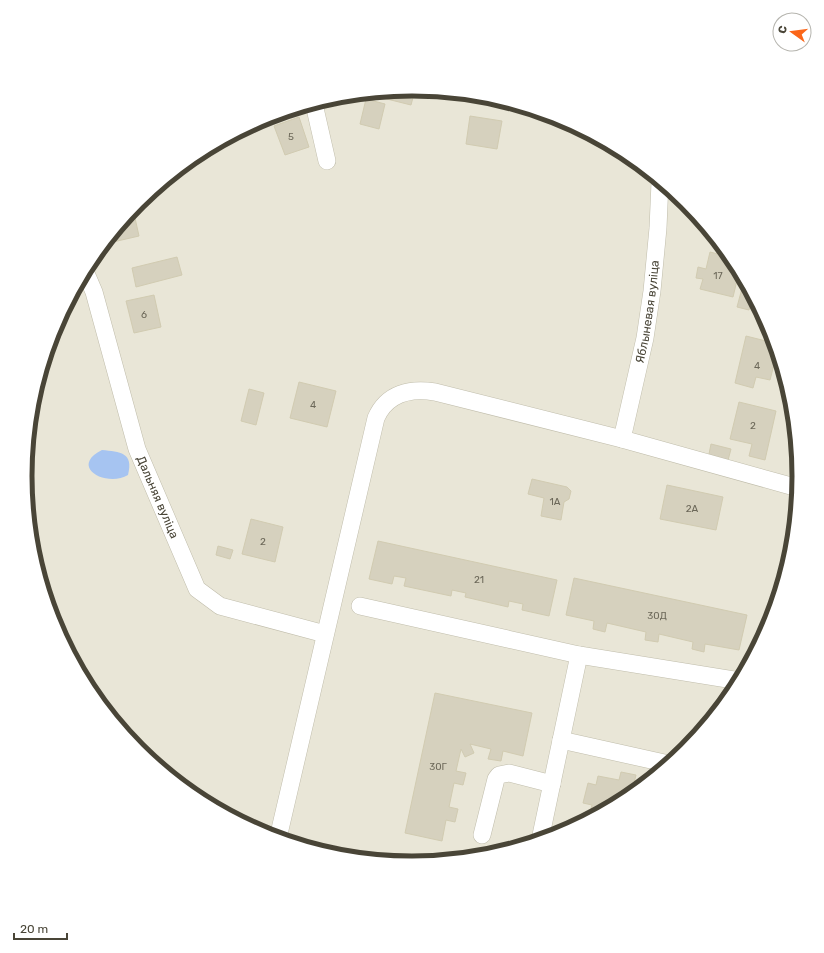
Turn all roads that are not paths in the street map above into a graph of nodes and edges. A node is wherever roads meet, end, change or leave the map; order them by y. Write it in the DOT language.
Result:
graph roads {
  1 [pos="315,109"];
  2 [pos="327,161"];
  3 [pos="660,188"];
  4 [pos="88,278"];
  5 [pos="622,439"];
  6 [pos="792,486"];
  7 [pos="360,606"];
  8 [pos="325,634"];
  9 [pos="579,655"];
  10 [pos="733,680"];
  11 [pos="561,740"];
  12 [pos="662,763"];
  13 [pos="552,784"];
  14 [pos="279,832"];
  15 [pos="541,833"];
  16 [pos="482,835"];
  1 -- 2 [label="street"];
  3 -- 5 [label="street, Яблыневая вуліца"];
  4 -- 8 [label="street, Дальняя вуліца"];
  5 -- 6 [label="street"];
  5 -- 8 [label="street"];
  7 -- 9 [label="street"];
  8 -- 14 [label="street"];
  9 -- 10 [label="street"];
  9 -- 11 [label="street"];
  11 -- 12 [label="street"];
  11 -- 13 [label="street"];
  13 -- 15 [label="street"];
  13 -- 16 [label="street"];
}
